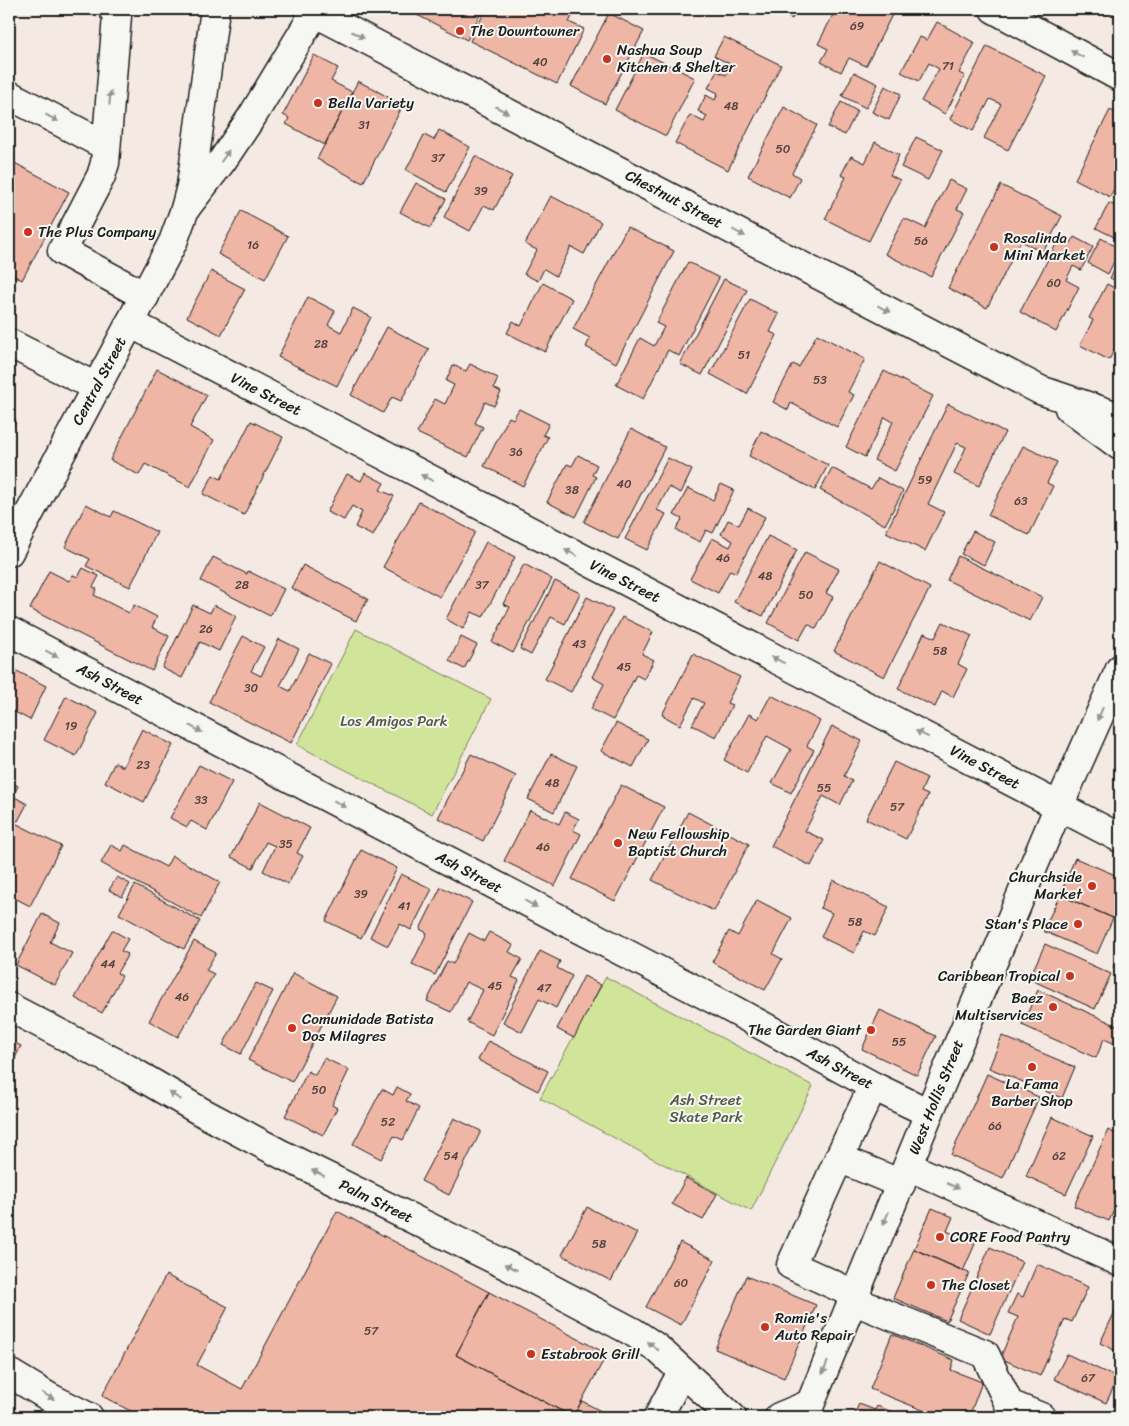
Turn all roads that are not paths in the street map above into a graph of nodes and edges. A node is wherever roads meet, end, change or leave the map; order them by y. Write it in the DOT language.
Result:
graph roads {
  1 [pos="113,9"];
  2 [pos="215,9"];
  3 [pos="994,9"];
  4 [pos="313,10"];
  5 [pos="1120,77"];
  6 [pos="9,95"];
  7 [pos="106,146"];
  8 [pos="185,209"];
  9 [pos="144,296"];
  10 [pos="130,323"];
  11 [pos="9,343"];
  12 [pos="96,387"];
  13 [pos="1040,390"];
  14 [pos="1120,417"];
  15 [pos="1120,446"];
  16 [pos="9,552"];
  17 [pos="9,632"];
  18 [pos="1120,669"];
  19 [pos="1059,806"];
  20 [pos="1120,838"];
  21 [pos="9,1007"];
  22 [pos="873,1086"];
  23 [pos="929,1113"];
  24 [pos="839,1158"];
  25 [pos="904,1175"];
  26 [pos="1120,1262"];
  27 [pos="853,1297"];
  28 [pos="682,1372"];
  29 [pos="9,1373"];
  30 [pos="808,1410"];
  31 [pos="733,1416"];
  32 [pos="89,1417"];
  33 [pos="658,1417"];
  34 [pos="778,1417"];
  35 [pos="1041,1417"];
  7 -- 1 [label="street, one-way"];
  2 -- 8 [label="street, Central Street"];
  5 -- 3 [label="street, one-way"];
  8 -- 4 [label="street, Central Street, one-way"];
  4 -- 13 [label="street, Chestnut Street, one-way"];
  6 -- 7 [label="street, one-way"];
  7 -- 9 [label="street"];
  8 -- 9 [label="street, Central Street"];
  9 -- 10 [label="street, Central Street"];
  10 -- 12 [label="street, Central Street"];
  19 -- 10 [label="street, Vine Street, one-way"];
  11 -- 12 [label="street"];
  12 -- 16 [label="street, Central Street"];
  13 -- 14 [label="street, Chestnut Street"];
  13 -- 15 [label="street, Chestnut Street"];
  17 -- 22 [label="street, Ash Street, one-way"];
  18 -- 19 [label="street, West Hollis Street, one-way"];
  19 -- 20 [label="street, Vine Street"];
  19 -- 23 [label="street, West Hollis Street"];
  28 -- 21 [label="street, Palm Street, one-way"];
  22 -- 23 [label="street, Ash Street"];
  22 -- 24 [label="street"];
  23 -- 25 [label="street, West Hollis Street"];
  24 -- 25 [label="street"];
  24 -- 27 [label="street"];
  25 -- 26 [label="street, one-way"];
  25 -- 27 [label="street, West Hollis Street, one-way"];
  27 -- 30 [label="street, West Hollis Street, one-way"];
  27 -- 35 [label="street"];
  28 -- 31 [label="street, Palm Street"];
  28 -- 33 [label="street"];
  29 -- 32 [label="street, one-way"];
  30 -- 34 [label="street"];
}
